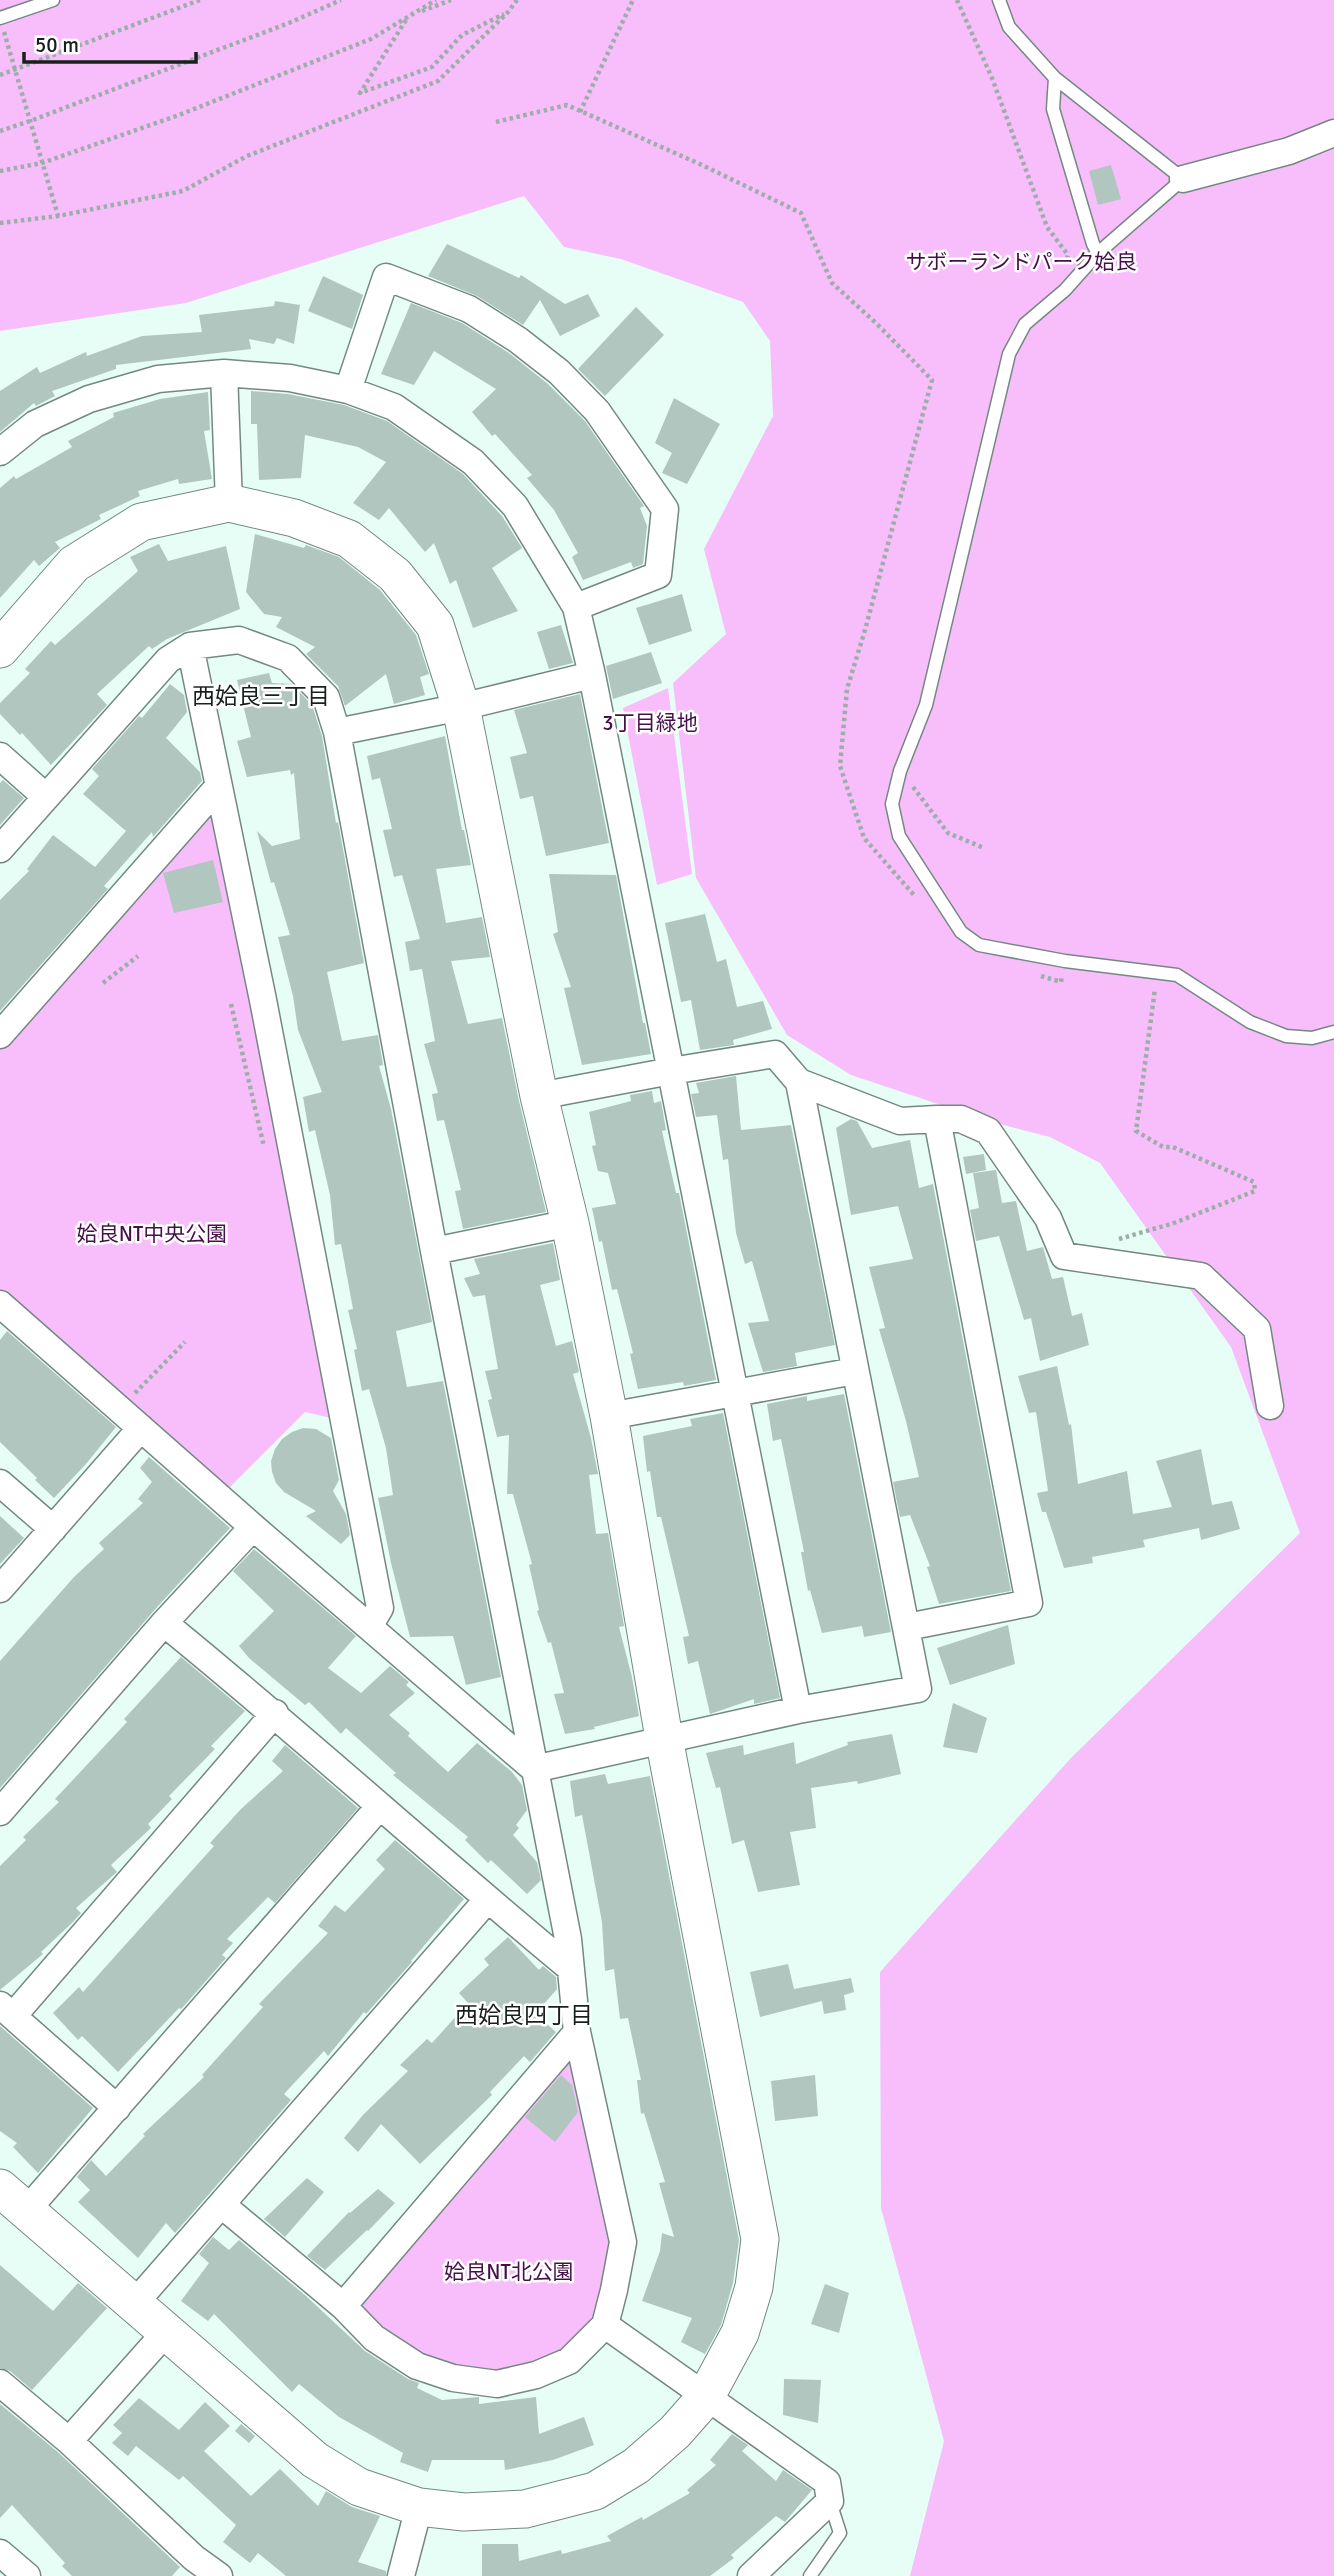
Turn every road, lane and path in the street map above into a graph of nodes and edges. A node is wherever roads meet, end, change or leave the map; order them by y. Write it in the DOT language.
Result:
graph roads {
  1 [pos="53,0"];
  2 [pos="200,0"];
  3 [pos="341,0"];
  4 [pos="436,0"];
  5 [pos="451,0"];
  6 [pos="517,0"];
  7 [pos="632,0"];
  8 [pos="957,0"];
  9 [pos="999,0"];
  10 [pos="508,12"];
  11 [pos="408,17"];
  12 [pos="0,19"];
  13 [pos="15,70"];
  14 [pos="0,75"];
  15 [pos="1055,78"];
  16 [pos="580,111"];
  17 [pos="30,121"];
  18 [pos="496,122"];
  19 [pos="0,131"];
  20 [pos="1334,133"];
  21 [pos="43,163"];
  22 [pos="0,171"];
  23 [pos="1183,179"];
  24 [pos="58,216"];
  25 [pos="0,223"];
  26 [pos="1098,253"];
  27 [pos="1065,290"];
  28 [pos="224,373"];
  29 [pos="348,390"];
  30 [pos="0,452"];
  31 [pos="229,503"];
  32 [pos="576,607"];
  33 [pos="190,646"];
  34 [pos="0,649"];
  35 [pos="592,675"];
  36 [pos="461,707"];
  37 [pos="337,732"];
  38 [pos="0,756"];
  39 [pos="900,771"];
  40 [pos="218,787"];
  41 [pos="46,797"];
  42 [pos="984,848"];
  43 [pos="0,849"];
  44 [pos="919,900"];
  45 [pos="138,956"];
  46 [pos="1065,961"];
  47 [pos="1158,971"];
  48 [pos="1037,975"];
  49 [pos="103,983"];
  50 [pos="231,1004"];
  51 [pos="1334,1032"];
  52 [pos="0,1035"];
  53 [pos="671,1071"];
  54 [pos="799,1082"];
  55 [pos="539,1096"];
  56 [pos="937,1119"];
  57 [pos="265,1153"];
  58 [pos="570,1223"];
  59 [pos="1113,1241"];
  60 [pos="434,1251"];
  61 [pos="0,1304"];
  62 [pos="185,1342"];
  63 [pos="855,1371"];
  64 [pos="736,1392"];
  65 [pos="1270,1406"];
  66 [pos="119,1408"];
  67 [pos="609,1416"];
  68 [pos="141,1427"];
  69 [pos="0,1483"];
  70 [pos="253,1527"];
  71 [pos="53,1528"];
  72 [pos="0,1589"];
  73 [pos="164,1623"];
  74 [pos="369,1625"];
  75 [pos="907,1627"];
  76 [pos="798,1710"];
  77 [pos="275,1713"];
  78 [pos="664,1738"];
  79 [pos="534,1769"];
  80 [pos="380,1806"];
  81 [pos="0,1812"];
  82 [pos="488,1899"];
  83 [pos="570,1968"];
  84 [pos="6,2010"];
  85 [pos="577,2032"];
  86 [pos="117,2108"];
  87 [pos="13,2200"];
  88 [pos="222,2204"];
  89 [pos="134,2304"];
  90 [pos="342,2306"];
  91 [pos="605,2325"];
  92 [pos="166,2332"];
  93 [pos="0,2383"];
  94 [pos="705,2398"];
  95 [pos="69,2441"];
  96 [pos="830,2501"];
  97 [pos="419,2507"];
  98 [pos="0,2553"];
  99 [pos="187,2567"];
  100 [pos="27,2576"];
  101 [pos="219,2576"];
  102 [pos="401,2576"];
  103 [pos="751,2576"];
  104 [pos="810,2576"];
  1 -- 12 [label="lane"];
  2 -- 13 [label="path"];
  3 -- 17 [label="path"];
  4 -- 11 [label="path"];
  5 -- 11 [label="path"];
  6 -- 10 [label="path"];
  7 -- 16 [label="path"];
  8 -- 27 [label="path"];
  9 -- 15 [label="lane"];
  10 -- 11 [label="path"];
  10 -- 24 [label="path"];
  11 -- 21 [label="path"];
  12 -- 13 [label="path"];
  13 -- 14 [label="path"];
  13 -- 17 [label="path"];
  15 -- 23 [label="lane"];
  15 -- 26 [label="lane"];
  16 -- 18 [label="path"];
  16 -- 44 [label="path"];
  17 -- 19 [label="path"];
  17 -- 21 [label="path"];
  20 -- 23 [label="street"];
  21 -- 22 [label="path"];
  21 -- 24 [label="path"];
  23 -- 26 [label="lane"];
  24 -- 25 [label="path"];
  26 -- 27 [label="lane"];
  27 -- 39 [label="lane"];
  28 -- 29 [label="street"];
  28 -- 30 [label="street"];
  28 -- 31 [label="street"];
  29 -- 32 [label="street"];
  29 -- 32 [label="street"];
  31 -- 34 [label="street"];
  31 -- 36 [label="street"];
  32 -- 35 [label="street"];
  33 -- 37 [label="street"];
  33 -- 40 [label="street"];
  33 -- 41 [label="street"];
  35 -- 36 [label="street"];
  35 -- 53 [label="street"];
  36 -- 37 [label="street"];
  36 -- 55 [label="street"];
  37 -- 60 [label="street"];
  38 -- 41 [label="street"];
  39 -- 42 [label="path"];
  39 -- 46 [label="lane"];
  40 -- 52 [label="street"];
  40 -- 74 [label="street"];
  41 -- 43 [label="street"];
  45 -- 49 [label="path"];
  46 -- 47 [label="lane"];
  46 -- 48 [label="path"];
  47 -- 51 [label="lane"];
  47 -- 59 [label="path"];
  50 -- 57 [label="path"];
  53 -- 54 [label="street"];
  53 -- 55 [label="street"];
  53 -- 64 [label="street"];
  54 -- 56 [label="street"];
  54 -- 63 [label="street"];
  55 -- 58 [label="street"];
  56 -- 65 [label="street"];
  56 -- 75 [label="street"];
  58 -- 60 [label="street"];
  58 -- 67 [label="street"];
  60 -- 79 [label="street"];
  61 -- 66 [label="street"];
  62 -- 66 [label="path"];
  63 -- 64 [label="street"];
  63 -- 75 [label="street"];
  64 -- 67 [label="street"];
  64 -- 76 [label="street"];
  66 -- 68 [label="street"];
  67 -- 78 [label="street"];
  68 -- 70 [label="street"];
  68 -- 71 [label="street"];
  69 -- 71 [label="street"];
  70 -- 73 [label="street"];
  70 -- 74 [label="street"];
  71 -- 72 [label="street"];
  73 -- 77 [label="street"];
  73 -- 81 [label="street"];
  74 -- 79 [label="street"];
  75 -- 76 [label="street"];
  76 -- 78 [label="street"];
  77 -- 80 [label="street"];
  77 -- 84 [label="street"];
  78 -- 79 [label="street"];
  78 -- 94 [label="street"];
  79 -- 83 [label="street"];
  80 -- 82 [label="street"];
  80 -- 86 [label="street"];
  82 -- 83 [label="street"];
  82 -- 88 [label="street"];
  83 -- 85 [label="street"];
  84 -- 86 [label="street"];
  85 -- 90 [label="street"];
  85 -- 91 [label="street"];
  86 -- 87 [label="street"];
  87 -- 89 [label="street"];
  88 -- 89 [label="street"];
  88 -- 90 [label="street"];
  89 -- 92 [label="street"];
  90 -- 91 [label="street"];
  91 -- 94 [label="street"];
  92 -- 95 [label="street"];
  92 -- 97 [label="street"];
  93 -- 95 [label="street"];
  94 -- 96 [label="street"];
  94 -- 97 [label="street"];
  95 -- 99 [label="street"];
  96 -- 103 [label="street"];
  96 -- 104 [label="lane"];
  97 -- 102 [label="street"];
  98 -- 100 [label="street"];
  99 -- 101 [label="street"];
}
